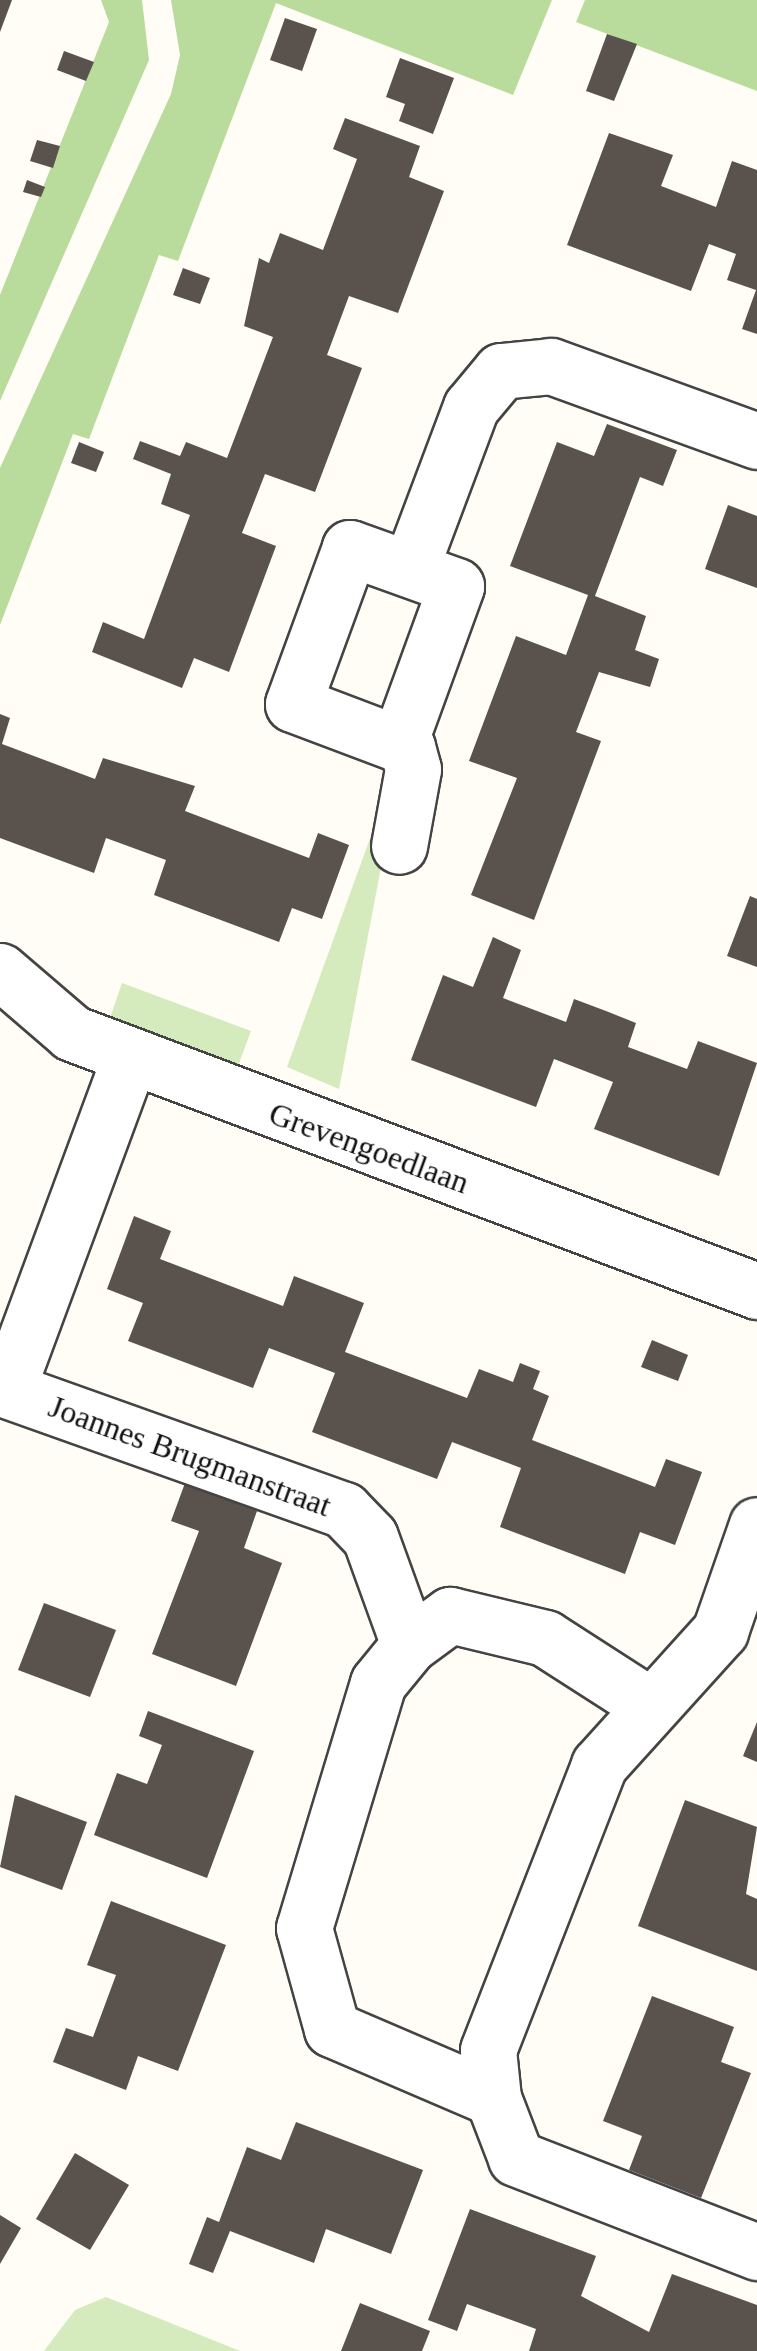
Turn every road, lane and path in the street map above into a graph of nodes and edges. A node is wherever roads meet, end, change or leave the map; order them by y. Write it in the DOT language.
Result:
graph roads {
  1 [pos="757,441"];
  2 [pos="410,570"];
  3 [pos="399,743"];
  4 [pos="400,846"];
  5 [pos="0,971"];
  6 [pos="130,1057"];
  7 [pos="757,1292"];
  8 [pos="3,1391"];
  9 [pos="757,1524"];
  10 [pos="409,1646"];
  11 [pos="651,1706"];
  12 [pos="493,2098"];
  13 [pos="757,2252"];
  1 -- 2 [label="street"];
  2 -- 3 [label="street"];
  2 -- 3 [label="street"];
  3 -- 4 [label="street"];
  5 -- 6 [label="street, Grevengoedlaan"];
  6 -- 7 [label="street, Grevengoedlaan"];
  6 -- 8 [label="street, Joannes Brugmanstraat"];
  8 -- 10 [label="street, Joannes Brugmanstraat"];
  9 -- 11 [label="street"];
  10 -- 11 [label="street"];
  10 -- 12 [label="street"];
  11 -- 12 [label="street"];
  12 -- 13 [label="street"];
}
